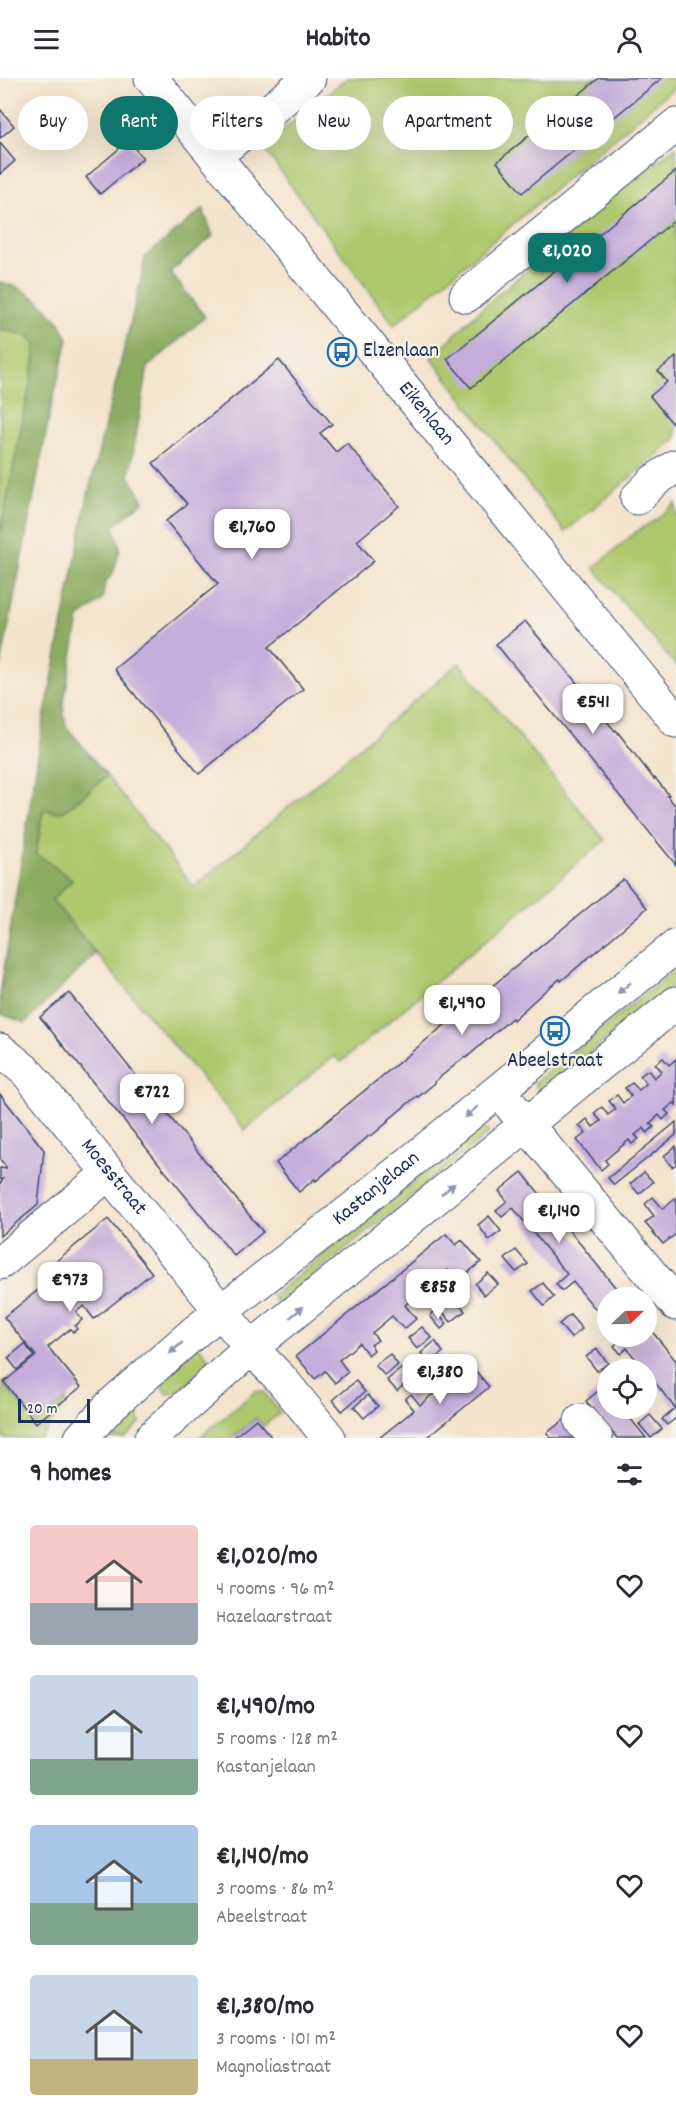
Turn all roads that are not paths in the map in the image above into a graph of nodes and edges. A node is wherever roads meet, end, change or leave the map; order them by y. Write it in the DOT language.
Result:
graph roads {
  1 [pos="151,78"];
  2 [pos="309,78"];
  3 [pos="676,125"];
  4 [pos="215,156"];
  5 [pos="466,296"];
  6 [pos="676,466"];
  7 [pos="637,498"];
  8 [pos="676,721"];
  9 [pos="676,946"];
  10 [pos="676,1004"];
  11 [pos="0,1050"];
  12 [pos="499,1090"];
  13 [pos="526,1124"];
  14 [pos="109,1173"];
  15 [pos="0,1263"];
  16 [pos="676,1304"];
  17 [pos="221,1311"];
  18 [pos="251,1348"];
  19 [pos="132,1386"];
  20 [pos="160,1430"];
  21 [pos="81,1438"];
  22 [pos="329,1438"];
  1 -- 4 [label="street, Eikenlaan"];
  2 -- 4 [label="street"];
  3 -- 5 [label="street"];
  4 -- 8 [label="street, Eikenlaan"];
  6 -- 7 [label="street"];
  9 -- 12 [label="street, Kastanjelaan, one-way"];
  10 -- 13 [label="street"];
  11 -- 14 [label="street, Moesstraat"];
  12 -- 13 [label="street"];
  12 -- 17 [label="street, Kastanjelaan, one-way"];
  13 -- 16 [label="street"];
  18 -- 13 [label="street, one-way"];
  14 -- 15 [label="street"];
  14 -- 17 [label="street, Moesstraat"];
  17 -- 18 [label="street, Moesstraat"];
  17 -- 19 [label="street, Kastanjelaan, one-way"];
  18 -- 20 [label="street"];
  18 -- 22 [label="street, Moesstraat"];
  19 -- 20 [label="street"];
  19 -- 21 [label="street, Kastanjelaan"];
}
